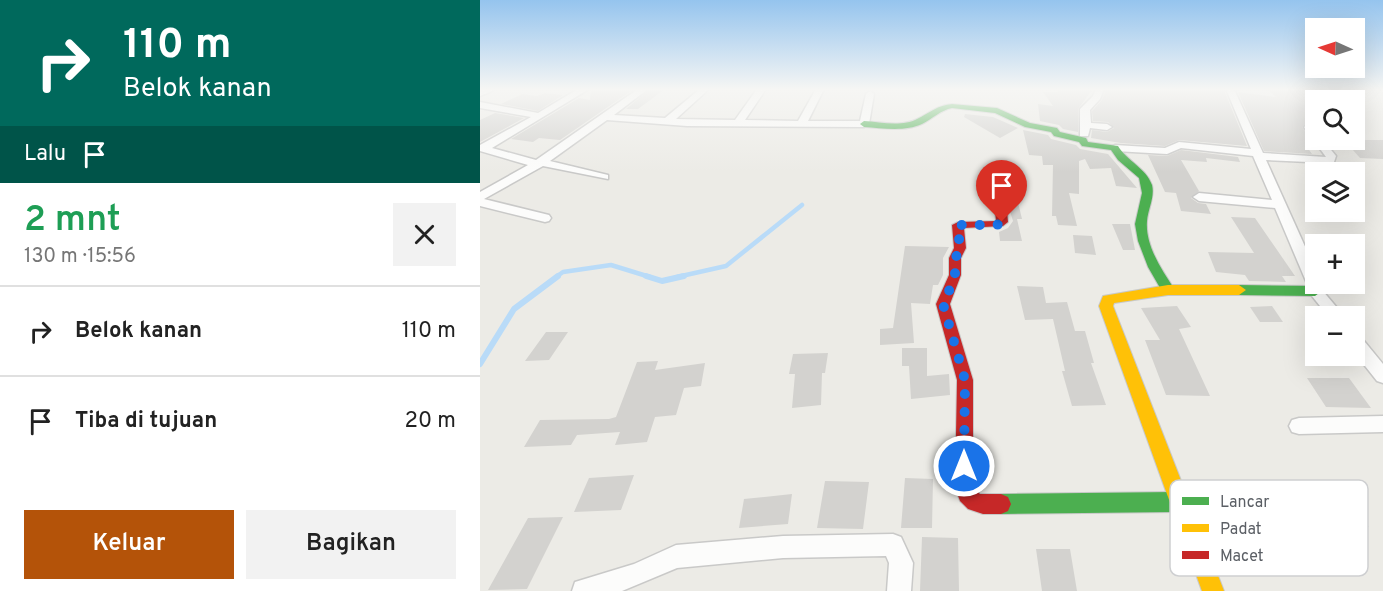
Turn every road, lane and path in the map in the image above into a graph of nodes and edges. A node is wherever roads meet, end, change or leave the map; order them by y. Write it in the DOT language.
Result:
graph roads {
  1 [pos="541,117"];
  2 [pos="607,117"];
  3 [pos="673,117"];
  4 [pos="743,117"];
  5 [pos="805,117"];
  6 [pos="865,117"];
  7 [pos="928,117"];
  8 [pos="1009,117"];
  9 [pos="1084,117"];
  10 [pos="1242,117"];
  11 [pos="668,121"];
  12 [pos="738,123"];
  13 [pos="801,124"];
  14 [pos="864,124"];
  15 [pos="1086,125"];
  16 [pos="1107,127"];
  17 [pos="1083,140"];
  18 [pos="481,148"];
  19 [pos="1115,148"];
  20 [pos="1326,150"];
  21 [pos="1258,155"];
  22 [pos="539,163"];
  23 [pos="604,177"];
  24 [pos="1199,197"];
  25 [pos="480,200"];
  26 [pos="1281,205"];
  27 [pos="1001,211"];
  28 [pos="545,218"];
  29 [pos="1305,262"];
  30 [pos="1168,290"];
  31 [pos="1305,291"];
  32 [pos="1317,294"];
  33 [pos="1327,306"];
  34 [pos="1365,354"];
  35 [pos="1383,376"];
  36 [pos="1383,424"];
  37 [pos="1299,426"];
  38 [pos="1172,480"];
  39 [pos="1170,504"];
  40 [pos="1207,576"];
  41 [pos="584,591"];
  42 [pos="899,591"];
  43 [pos="1213,591"];
  1 -- 18 [label="street"];
  2 -- 11 [label="street"];
  2 -- 22 [label="street"];
  3 -- 11 [label="street"];
  4 -- 12 [label="street"];
  5 -- 13 [label="street"];
  6 -- 14 [label="street"];
  7 -- 14 [label="street"];
  8 -- 17 [label="street"];
  9 -- 15 [label="street"];
  10 -- 21 [label="street"];
  11 -- 12 [label="street"];
  12 -- 13 [label="street"];
  13 -- 14 [label="street"];
  15 -- 16 [label="street"];
  15 -- 17 [label="street"];
  17 -- 19 [label="street"];
  18 -- 22 [label="street"];
  19 -- 21 [label="street"];
  19 -- 30 [label="street"];
  20 -- 21 [label="street"];
  21 -- 26 [label="street"];
  22 -- 23 [label="street"];
  22 -- 25 [label="street"];
  24 -- 26 [label="street"];
  25 -- 28 [label="street"];
  26 -- 29 [label="street"];
  27 -- 39 [label="street"];
  30 -- 31 [label="street"];
  30 -- 38 [label="street"];
  32 -- 33 [label="street"];
  34 -- 35 [label="street"];
  36 -- 37 [label="street"];
  40 -- 43 [label="street"];
  41 -- 42 [label="street"];
}
